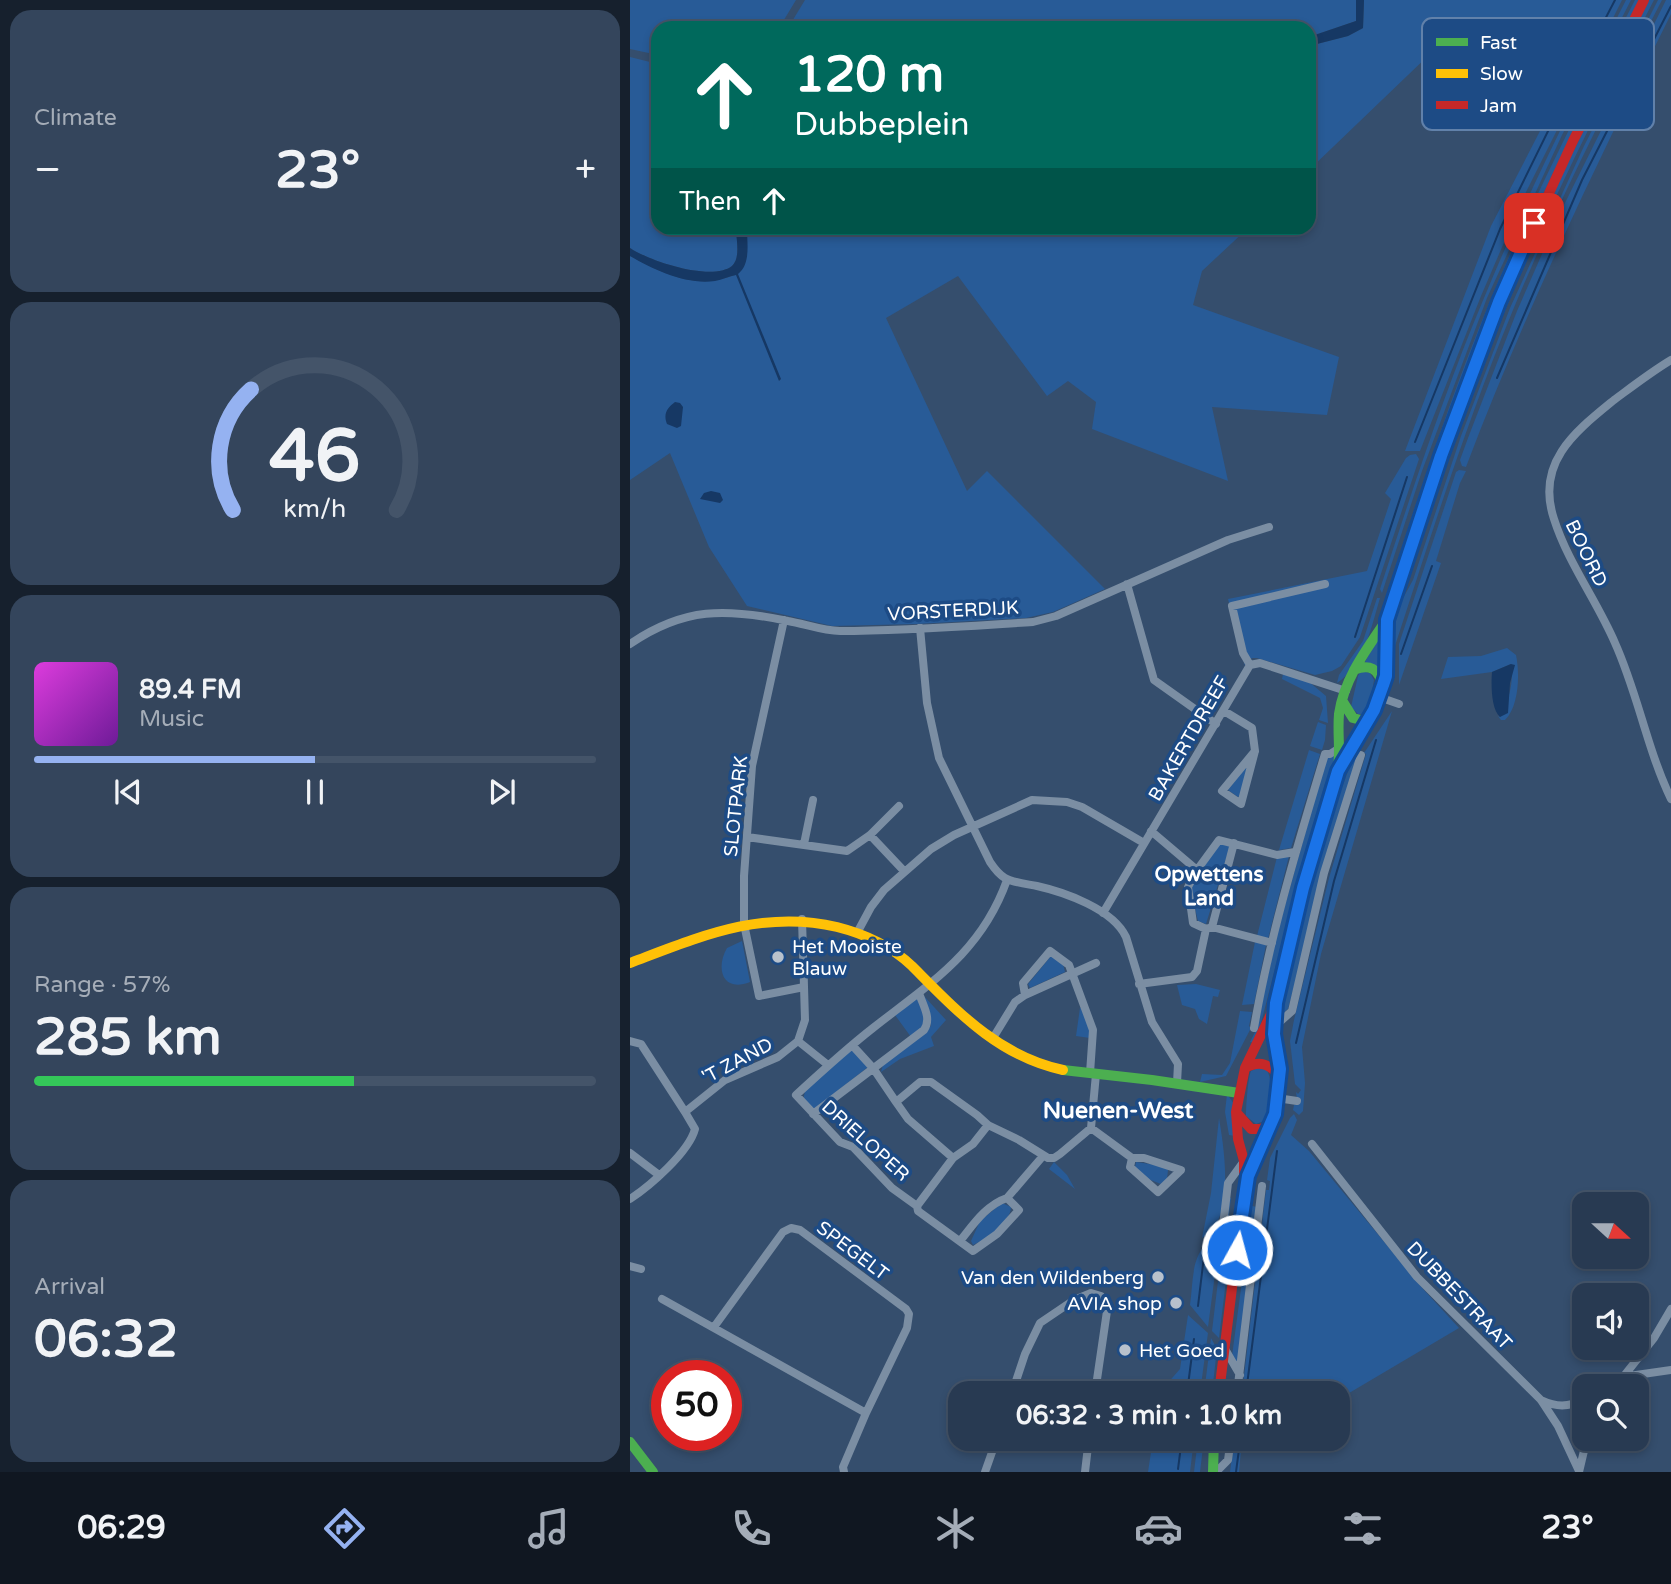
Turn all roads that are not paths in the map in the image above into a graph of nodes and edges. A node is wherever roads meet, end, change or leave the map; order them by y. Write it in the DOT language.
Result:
graph roads {
  1 [pos="1644,0"];
  2 [pos="1635,18"];
  3 [pos="1579,130"];
  4 [pos="1671,360"];
  5 [pos="1269,527"];
  6 [pos="1127,584"];
  7 [pos="1325,584"];
  8 [pos="784,620"];
  9 [pos="1387,620"];
  10 [pos="920,628"];
  11 [pos="630,644"];
  12 [pos="1250,665"];
  13 [pos="1353,670"];
  14 [pos="1383,685"];
  15 [pos="1344,696"];
  16 [pos="1379,697"];
  17 [pos="1399,704"];
  18 [pos="1224,710"];
  19 [pos="1371,717"];
  20 [pos="1216,724"];
  21 [pos="1341,747"];
  22 [pos="1255,751"];
  23 [pos="1361,755"];
  24 [pos="1338,771"];
  25 [pos="1671,799"];
  26 [pos="813,800"];
  27 [pos="899,806"];
  28 [pos="972,827"];
  29 [pos="1151,831"];
  30 [pos="870,835"];
  31 [pos="747,837"];
  32 [pos="1144,843"];
  33 [pos="1234,843"];
  34 [pos="804,844"];
  35 [pos="1295,852"];
  36 [pos="1197,870"];
  37 [pos="904,871"];
  38 [pos="1007,880"];
  39 [pos="1103,913"];
  40 [pos="802,919"];
  41 [pos="744,923"];
  42 [pos="1209,928"];
  43 [pos="857,933"];
  44 [pos="1272,943"];
  45 [pos="630,962"];
  46 [pos="1096,963"];
  47 [pos="1072,973"];
  48 [pos="930,985"];
  49 [pos="1139,985"];
  50 [pos="804,986"];
  51 [pos="919,993"];
  52 [pos="1025,995"];
  53 [pos="1276,1003"];
  54 [pos="1274,1027"];
  55 [pos="1254,1028"];
  56 [pos="993,1038"];
  57 [pos="630,1041"];
  58 [pos="798,1041"];
  59 [pos="852,1045"];
  60 [pos="828,1065"];
  61 [pos="873,1068"];
  62 [pos="1245,1068"];
  63 [pos="1093,1074"];
  64 [pos="1280,1076"];
  65 [pos="1177,1083"];
  66 [pos="1239,1093"];
  67 [pos="1277,1098"];
  68 [pos="896,1101"];
  69 [pos="1297,1101"];
  70 [pos="685,1111"];
  71 [pos="1236,1112"];
  72 [pos="813,1114"];
  73 [pos="1271,1124"];
  74 [pos="988,1125"];
  75 [pos="1091,1128"];
  76 [pos="1312,1144"];
  77 [pos="630,1153"];
  78 [pos="953,1158"];
  79 [pos="1041,1158"];
  80 [pos="1132,1158"];
  81 [pos="1244,1161"];
  82 [pos="660,1175"];
  83 [pos="1262,1186"];
  84 [pos="1244,1191"];
  85 [pos="1007,1198"];
  86 [pos="630,1199"];
  87 [pos="917,1206"];
  88 [pos="1223,1226"];
  89 [pos="960,1241"];
  90 [pos="630,1266"];
  91 [pos="641,1269"];
  92 [pos="662,1299"];
  93 [pos="1671,1309"];
  94 [pos="714,1327"];
  95 [pos="1225,1349"];
  96 [pos="1671,1370"];
  97 [pos="1624,1374"];
  98 [pos="1643,1374"];
  99 [pos="1240,1375"];
  100 [pos="1016,1381"];
  101 [pos="1097,1381"];
  102 [pos="1221,1381"];
  103 [pos="1239,1381"];
  104 [pos="1541,1400"];
  105 [pos="1572,1404"];
  106 [pos="866,1413"];
  107 [pos="630,1443"];
  108 [pos="992,1451"];
  109 [pos="1087,1451"];
  110 [pos="1211,1451"];
  111 [pos="1214,1451"];
  112 [pos="1229,1451"];
  113 [pos="1584,1451"];
  114 [pos="633,1455"];
  115 [pos="653,1472"];
  116 [pos="844,1472"];
  117 [pos="985,1472"];
  118 [pos="1085,1472"];
  119 [pos="1204,1472"];
  120 [pos="1214,1472"];
  121 [pos="1579,1472"];
  1 -- 2 [label="main road"];
  3 -- 9 [label="main road"];
  4 -- 25 [label="street, BOORD"];
  5 -- 6 [label="street, VORSTERDIJK"];
  6 -- 10 [label="street, VORSTERDIJK"];
  6 -- 20 [label="street"];
  7 -- 12 [label="street"];
  8 -- 10 [label="street, VORSTERDIJK"];
  8 -- 11 [label="street, VORSTERDIJK"];
  8 -- 31 [label="street, SLOTPARK"];
  9 -- 13 [label="main road"];
  9 -- 14 [label="main road"];
  10 -- 28 [label="street"];
  12 -- 15 [label="street, BAKERTDREEF"];
  12 -- 18 [label="street, BAKERTDREEF"];
  13 -- 14 [label="main road"];
  13 -- 15 [label="main road"];
  14 -- 16 [label="main road"];
  15 -- 19 [label="main road"];
  15 -- 21 [label="main road"];
  16 -- 17 [label="street"];
  16 -- 19 [label="main road"];
  18 -- 20 [label="street, BAKERTDREEF"];
  18 -- 22 [label="street"];
  19 -- 24 [label="main road"];
  20 -- 29 [label="street, BAKERTDREEF"];
  21 -- 24 [label="main road"];
  21 -- 35 [label="street"];
  22 -- 22 [label="street"];
  23 -- 54 [label="street"];
  24 -- 53 [label="main road"];
  26 -- 34 [label="street"];
  27 -- 30 [label="street"];
  28 -- 32 [label="street"];
  28 -- 37 [label="street"];
  28 -- 38 [label="street"];
  29 -- 32 [label="street, BAKERTDREEF"];
  29 -- 36 [label="street"];
  30 -- 34 [label="street"];
  30 -- 37 [label="street"];
  31 -- 34 [label="street"];
  31 -- 41 [label="street, SLOTPARK"];
  32 -- 39 [label="street, BAKERTDREEF"];
  33 -- 35 [label="street"];
  33 -- 36 [label="street"];
  33 -- 42 [label="street"];
  35 -- 44 [label="street"];
  36 -- 42 [label="street"];
  37 -- 43 [label="street"];
  38 -- 39 [label="street"];
  38 -- 48 [label="street"];
  39 -- 49 [label="street"];
  40 -- 41 [label="main road"];
  40 -- 43 [label="main road"];
  40 -- 50 [label="street"];
  41 -- 45 [label="main road"];
  41 -- 50 [label="street, SLOTPARK"];
  42 -- 44 [label="street"];
  42 -- 49 [label="street"];
  43 -- 48 [label="main road"];
  44 -- 55 [label="street"];
  46 -- 47 [label="street"];
  47 -- 52 [label="street"];
  47 -- 52 [label="street"];
  47 -- 63 [label="street"];
  48 -- 51 [label="street"];
  48 -- 56 [label="main road"];
  49 -- 65 [label="street"];
  50 -- 58 [label="street"];
  51 -- 59 [label="street"];
  51 -- 61 [label="street"];
  52 -- 56 [label="street"];
  53 -- 54 [label="main road"];
  53 -- 62 [label="main road"];
  54 -- 64 [label="main road"];
  56 -- 63 [label="main road"];
  57 -- 70 [label="street"];
  58 -- 60 [label="street"];
  58 -- 70 [label="street, 'T ZAND"];
  59 -- 60 [label="street"];
  59 -- 61 [label="street"];
  60 -- 72 [label="street, DRIELOPER"];
  61 -- 68 [label="street"];
  61 -- 72 [label="street"];
  62 -- 64 [label="main road"];
  62 -- 66 [label="main road"];
  63 -- 65 [label="main road"];
  63 -- 75 [label="street"];
  64 -- 67 [label="main road"];
  65 -- 66 [label="main road"];
  66 -- 71 [label="main road"];
  67 -- 69 [label="street"];
  67 -- 73 [label="main road"];
  68 -- 74 [label="street"];
  68 -- 78 [label="street"];
  70 -- 82 [label="street"];
  71 -- 73 [label="main road"];
  71 -- 81 [label="main road"];
  72 -- 87 [label="street, DRIELOPER"];
  73 -- 84 [label="main road"];
  74 -- 78 [label="street, DRIELOPER"];
  74 -- 79 [label="street"];
  75 -- 79 [label="street"];
  75 -- 80 [label="street"];
  76 -- 104 [label="street, DUBBESTRAAT"];
  77 -- 82 [label="street"];
  78 -- 87 [label="street, DRIELOPER"];
  79 -- 85 [label="street"];
  80 -- 80 [label="street"];
  81 -- 84 [label="main road"];
  81 -- 88 [label="street"];
  82 -- 86 [label="street"];
  83 -- 99 [label="street"];
  84 -- 95 [label="main road"];
  85 -- 89 [label="street"];
  85 -- 89 [label="street"];
  87 -- 89 [label="street, DRIELOPER"];
  90 -- 91 [label="street"];
  92 -- 94 [label="street"];
  93 -- 97 [label="street"];
  94 -- 106 [label="street"];
  94 -- 106 [label="street, SPEGELT"];
  95 -- 99 [label="street"];
  95 -- 102 [label="main road"];
  96 -- 98 [label="street"];
  99 -- 103 [label="street"];
  100 -- 101 [label="street"];
  104 -- 105 [label="street"];
  104 -- 121 [label="street, DUBBESTRAAT"];
  106 -- 116 [label="street, SPEGELT"];
  107 -- 114 [label="main road"];
  108 -- 117 [label="street"];
  109 -- 118 [label="street"];
  110 -- 119 [label="main road"];
  111 -- 120 [label="main road"];
  112 -- 120 [label="street"];
  113 -- 121 [label="street"];
  114 -- 115 [label="main road"];
}
